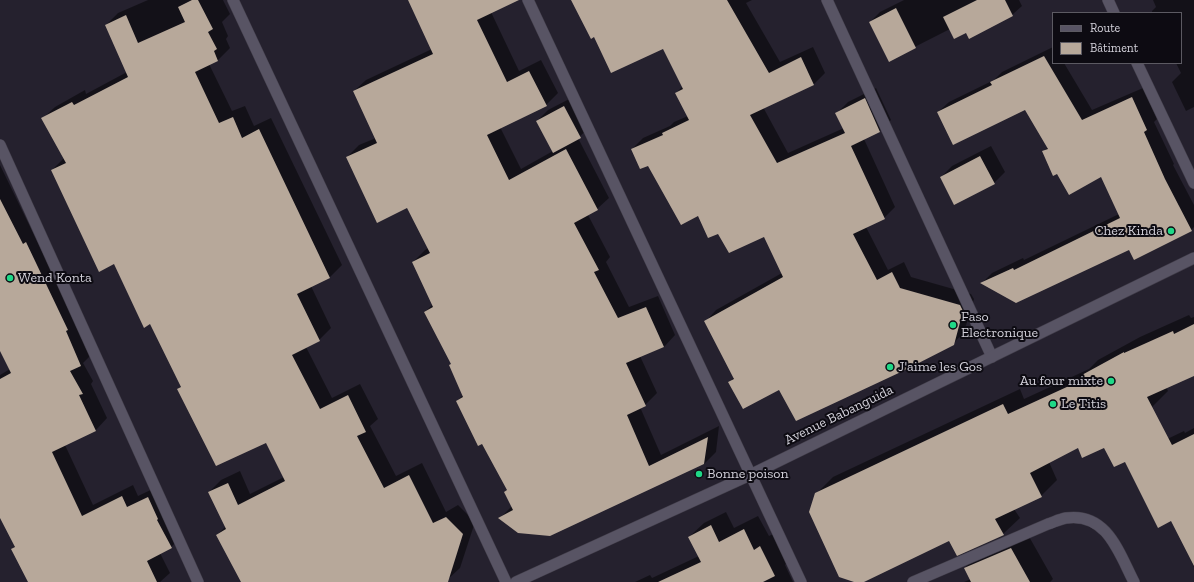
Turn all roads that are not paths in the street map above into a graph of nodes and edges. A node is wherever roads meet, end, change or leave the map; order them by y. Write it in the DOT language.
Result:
graph roads {
  1 [pos="233,0"];
  2 [pos="528,0"];
  3 [pos="826,0"];
  4 [pos="1108,0"];
  5 [pos="1114,12"];
  6 [pos="1137,64"];
  7 [pos="0,145"];
  8 [pos="1194,183"];
  9 [pos="1194,258"];
  10 [pos="992,357"];
  11 [pos="750,475"];
  12 [pos="198,582"];
  13 [pos="506,582"];
  14 [pos="516,582"];
  15 [pos="801,582"];
  16 [pos="913,582"];
  17 [pos="1134,582"];
  1 -- 13 [label="street"];
  2 -- 11 [label="street"];
  3 -- 10 [label="street"];
  4 -- 5 [label="street"];
  6 -- 8 [label="street"];
  7 -- 12 [label="street"];
  9 -- 10 [label="street, Avenue Babanguida"];
  10 -- 11 [label="street, Avenue Babanguida"];
  11 -- 14 [label="street, Avenue Babanguida"];
  11 -- 15 [label="street"];
  16 -- 17 [label="street"];
}
